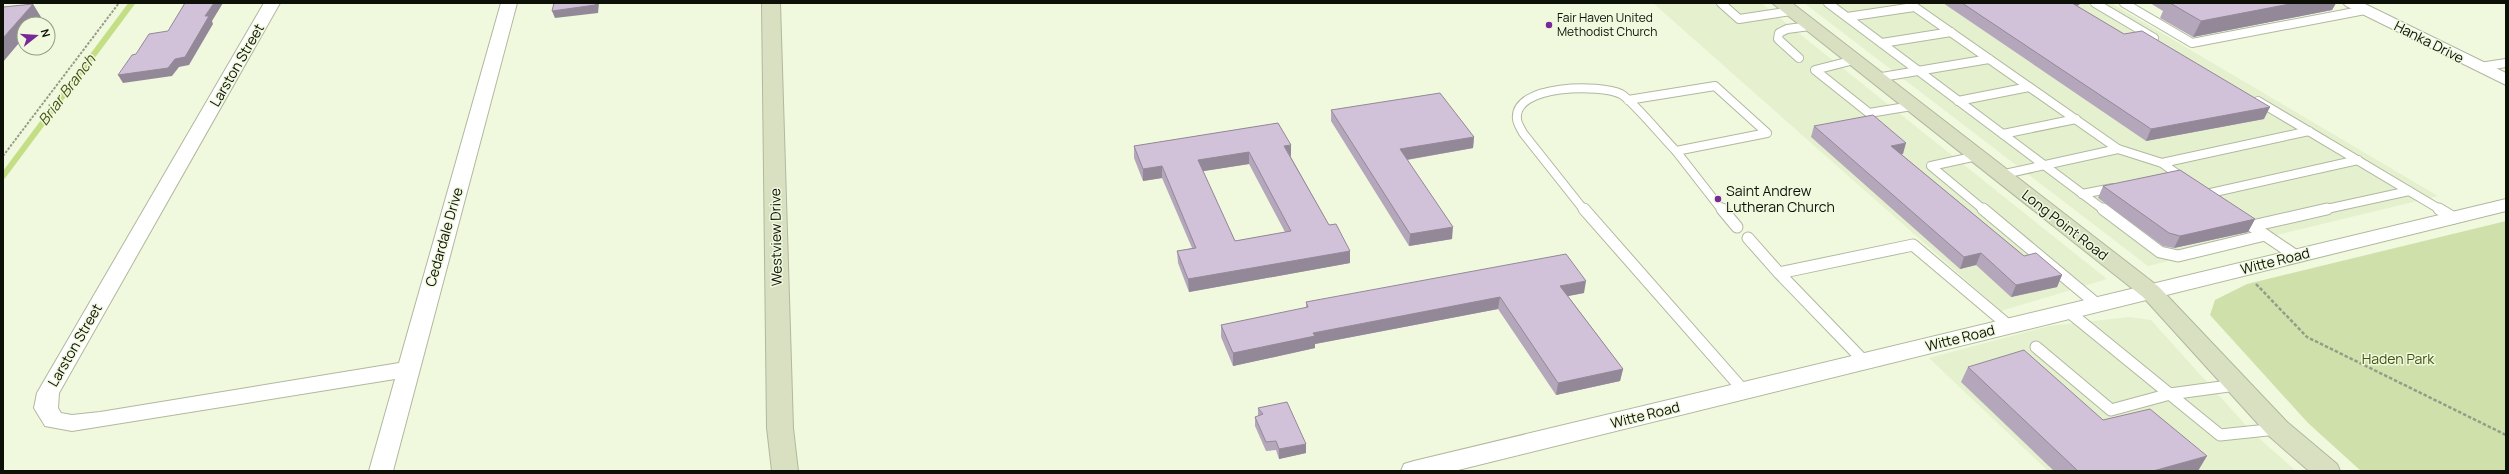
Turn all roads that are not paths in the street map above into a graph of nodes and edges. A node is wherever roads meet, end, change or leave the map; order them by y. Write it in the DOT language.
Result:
graph roads {
  1 [pos="272,3"];
  2 [pos="510,3"];
  3 [pos="771,3"];
  4 [pos="1721,3"];
  5 [pos="1828,3"];
  6 [pos="2095,3"];
  7 [pos="2124,3"];
  8 [pos="1912,5"];
  9 [pos="2358,6"];
  10 [pos="1786,7"];
  11 [pos="1847,17"];
  12 [pos="1810,26"];
  13 [pos="1951,32"];
  14 [pos="2162,43"];
  15 [pos="1882,44"];
  16 [pos="1799,58"];
  17 [pos="1989,59"];
  18 [pos="1854,60"];
  19 [pos="2505,63"];
  20 [pos="2480,67"];
  21 [pos="1918,71"];
  22 [pos="1876,78"];
  23 [pos="2506,80"];
  24 [pos="2029,87"];
  25 [pos="2249,95"];
  26 [pos="1628,100"];
  27 [pos="1958,101"];
  28 [pos="1912,106"];
  29 [pos="2076,119"];
  30 [pos="2309,131"];
  31 [pos="2003,134"];
  32 [pos="2118,149"];
  33 [pos="1676,150"];
  34 [pos="1977,156"];
  35 [pos="2358,160"];
  36 [pos="2162,163"];
  37 [pos="2044,166"];
  38 [pos="2000,174"];
  39 [pos="2177,174"];
  40 [pos="2163,177"];
  41 [pos="2126,185"];
  42 [pos="2200,190"];
  43 [pos="2409,191"];
  44 [pos="2082,194"];
  45 [pos="2219,203"];
  46 [pos="2506,204"];
  47 [pos="2232,212"];
  48 [pos="2454,218"];
  49 [pos="2252,226"];
  50 [pos="1737,227"];
  51 [pos="2265,235"];
  52 [pos="1748,238"];
  53 [pos="2296,256"];
  54 [pos="1779,273"];
  55 [pos="2150,292"];
  56 [pos="2098,305"];
  57 [pos="2069,312"];
  58 [pos="2009,326"];
  59 [pos="2036,346"];
  60 [pos="1864,361"];
  61 [pos="408,369"];
  62 [pos="2238,385"];
  63 [pos="1744,391"];
  64 [pos="2170,394"];
  65 [pos="2278,429"];
  66 [pos="381,471"];
  67 [pos="785,471"];
  68 [pos="1414,471"];
  69 [pos="2326,471"];
  1 -- 61 [label="street, Larston Street"];
  2 -- 61 [label="street, Cedardale Drive"];
  3 -- 67 [label="main road, Westview Drive"];
  4 -- 10 [label="lane"];
  5 -- 11 [label="lane"];
  6 -- 14 [label="lane"];
  7 -- 9 [label="lane"];
  8 -- 11 [label="lane"];
  8 -- 13 [label="lane"];
  9 -- 20 [label="street, Hanka Drive"];
  10 -- 12 [label="main road, Long Point Road"];
  11 -- 15 [label="lane"];
  12 -- 16 [label="lane"];
  12 -- 18 [label="main road, Long Point Road"];
  13 -- 15 [label="lane"];
  13 -- 17 [label="lane"];
  15 -- 21 [label="lane"];
  17 -- 21 [label="lane"];
  17 -- 24 [label="lane"];
  18 -- 22 [label="main road, Long Point Road"];
  18 -- 28 [label="lane"];
  19 -- 20 [label="lane"];
  20 -- 23 [label="street, Hanka Drive"];
  21 -- 22 [label="lane"];
  21 -- 27 [label="lane"];
  22 -- 28 [label="main road, Long Point Road"];
  24 -- 27 [label="lane"];
  24 -- 29 [label="lane"];
  25 -- 30 [label="lane"];
  26 -- 33 [label="lane"];
  26 -- 33 [label="lane"];
  26 -- 63 [label="lane"];
  27 -- 31 [label="lane"];
  28 -- 34 [label="main road, Long Point Road"];
  29 -- 31 [label="lane"];
  29 -- 32 [label="lane"];
  30 -- 35 [label="lane"];
  30 -- 36 [label="lane"];
  31 -- 37 [label="lane"];
  32 -- 36 [label="lane"];
  32 -- 37 [label="lane"];
  33 -- 50 [label="lane"];
  34 -- 38 [label="main road, Long Point Road"];
  34 -- 56 [label="lane"];
  35 -- 42 [label="lane"];
  35 -- 43 [label="lane"];
  36 -- 39 [label="lane"];
  37 -- 38 [label="lane"];
  37 -- 44 [label="lane"];
  38 -- 55 [label="main road, Long Point Road"];
  39 -- 40 [label="lane"];
  39 -- 42 [label="lane"];
  41 -- 44 [label="lane"];
  42 -- 45 [label="lane"];
  43 -- 48 [label="lane"];
  43 -- 49 [label="lane"];
  44 -- 51 [label="lane"];
  46 -- 48 [label="street, Witte Road"];
  47 -- 49 [label="lane"];
  48 -- 53 [label="street, Witte Road"];
  49 -- 51 [label="lane"];
  51 -- 53 [label="lane"];
  52 -- 54 [label="lane"];
  53 -- 55 [label="street, Witte Road"];
  54 -- 58 [label="lane"];
  54 -- 60 [label="lane"];
  55 -- 56 [label="street, Witte Road"];
  55 -- 62 [label="main road, Long Point Road"];
  56 -- 57 [label="street, Witte Road"];
  57 -- 58 [label="street, Witte Road"];
  57 -- 64 [label="lane"];
  58 -- 60 [label="street, Witte Road"];
  59 -- 64 [label="lane"];
  60 -- 63 [label="street, Witte Road"];
  61 -- 66 [label="street, Cedardale Drive"];
  62 -- 64 [label="lane"];
  62 -- 65 [label="main road, Long Point Road"];
  63 -- 68 [label="street, Witte Road"];
  64 -- 65 [label="lane"];
  65 -- 69 [label="main road, Long Point Road"];
}
